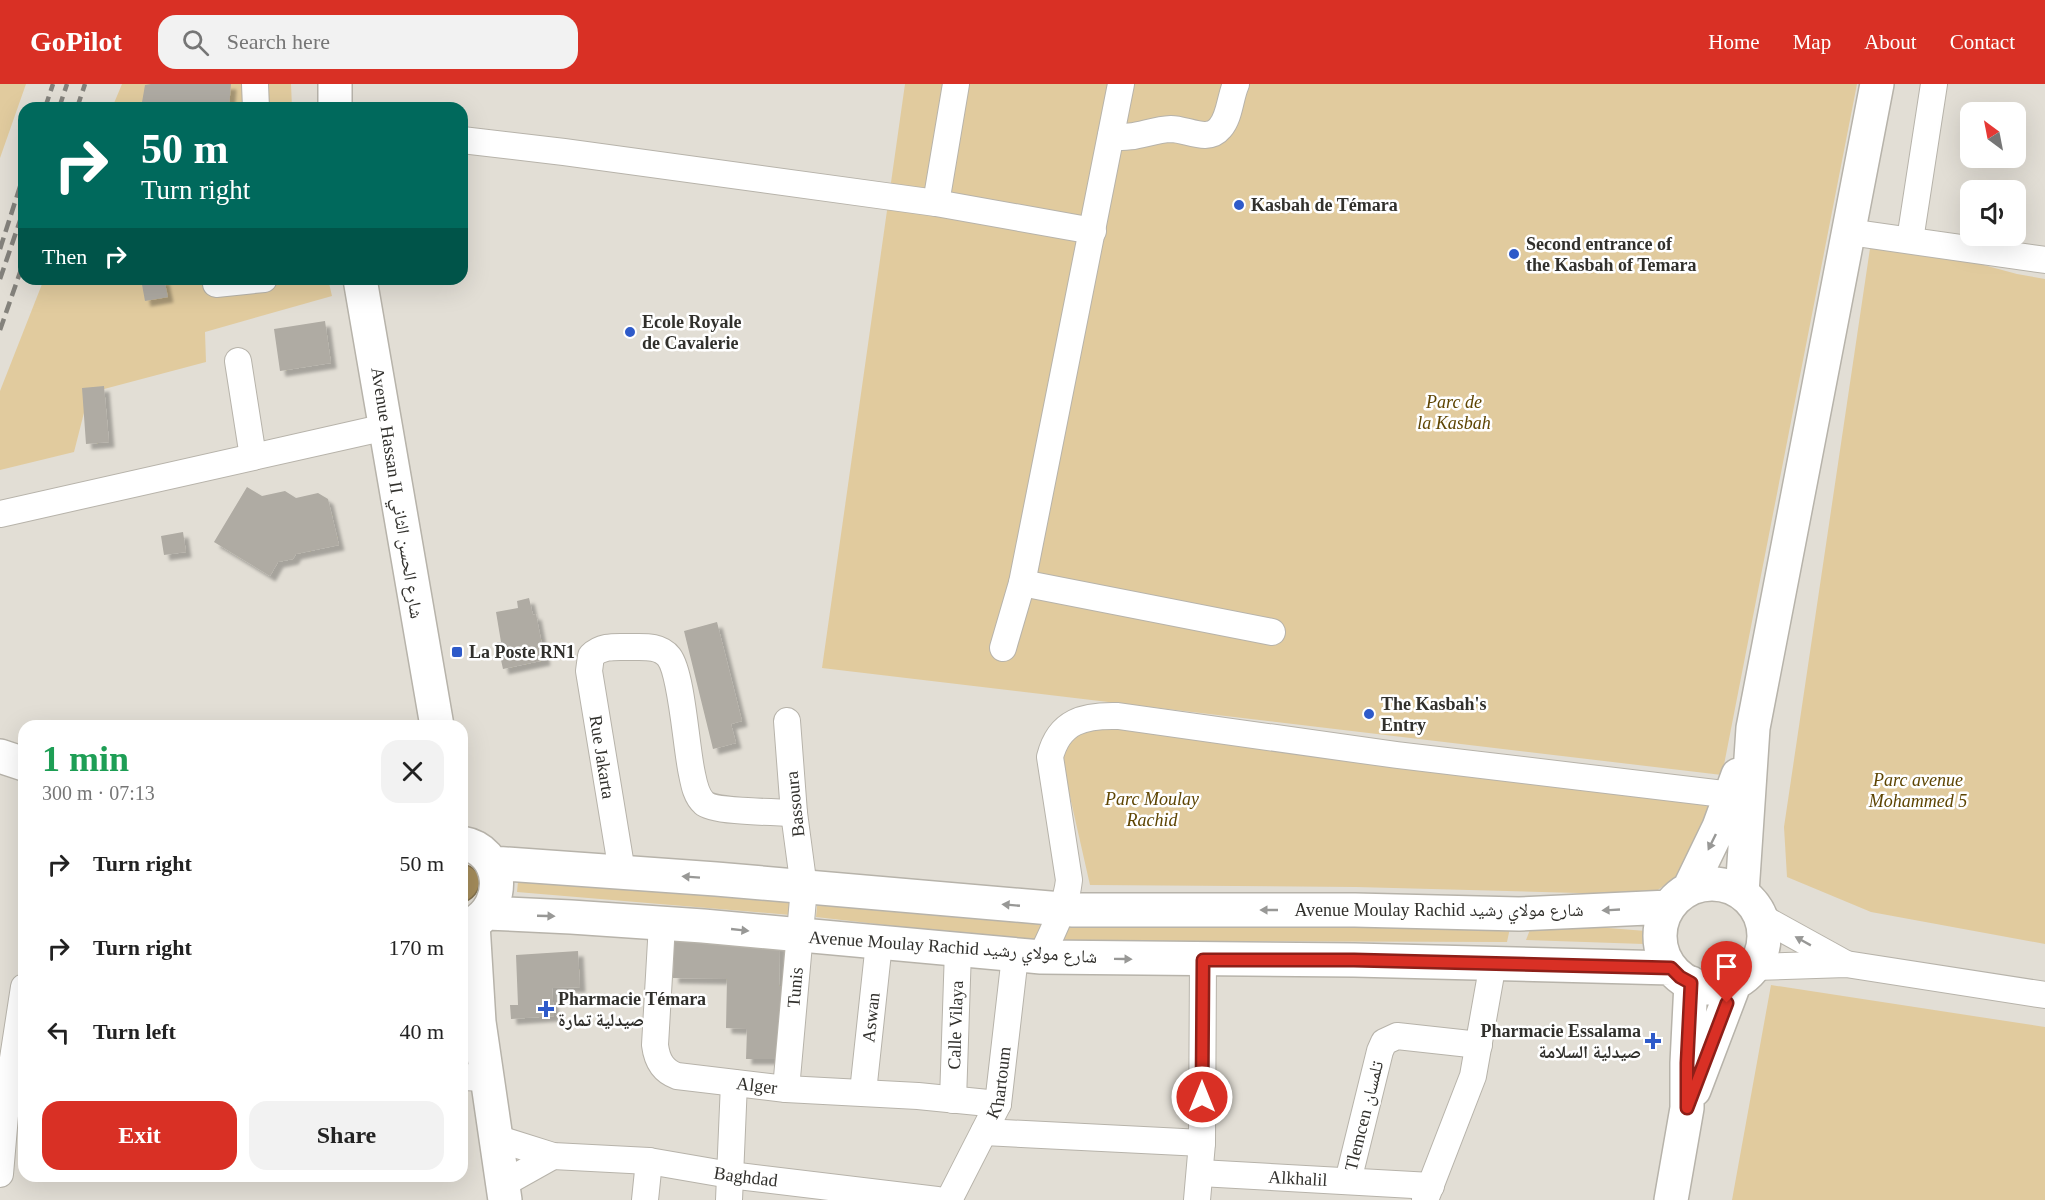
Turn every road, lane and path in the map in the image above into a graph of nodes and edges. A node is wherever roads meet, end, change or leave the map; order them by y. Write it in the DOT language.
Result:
graph roads {
  1 [pos="255,84"];
  2 [pos="335,84"];
  3 [pos="956,84"];
  4 [pos="1121,84"];
  5 [pos="1236,84"];
  6 [pos="1877,84"];
  7 [pos="1934,84"];
  8 [pos="256,102"];
  9 [pos="335,102"];
  10 [pos="1111,136"];
  11 [pos="468,141"];
  12 [pos="936,203"];
  13 [pos="1093,231"];
  14 [pos="1849,232"];
  15 [pos="1910,240"];
  16 [pos="2045,260"];
  17 [pos="361,285"];
  18 [pos="238,361"];
  19 [pos="386,427"];
  20 [pos="253,457"];
  21 [pos="0,514"];
  22 [pos="1022,583"];
  23 [pos="1272,632"];
  24 [pos="1003,648"];
  25 [pos="434,720"];
  26 [pos="788,721"];
  27 [pos="1754,728"];
  28 [pos="0,743"];
  29 [pos="18,749"];
  30 [pos="0,756"];
  31 [pos="18,762"];
  32 [pos="1732,795"];
  33 [pos="794,813"];
  34 [pos="468,841"];
  35 [pos="492,863"];
  36 [pos="622,872"];
  37 [pos="804,888"];
  38 [pos="1679,898"];
  39 [pos="1751,905"];
  40 [pos="1062,910"];
  41 [pos="1520,914"];
  42 [pos="474,922"];
  43 [pos="662,924"];
  44 [pos="799,936"];
  45 [pos="879,943"];
  46 [pos="958,950"];
  47 [pos="1028,956"];
  48 [pos="1203,960"];
  49 [pos="1504,963"];
  50 [pos="1846,964"];
  51 [pos="1744,974"];
  52 [pos="1681,976"];
  53 [pos="2045,995"];
  54 [pos="468,997"];
  55 [pos="479,1022"];
  56 [pos="1479,1045"];
  57 [pos="18,1066"];
  58 [pos="475,1078"];
  59 [pos="734,1083"];
  60 [pos="786,1089"];
  61 [pos="863,1092"];
  62 [pos="953,1100"];
  63 [pos="998,1104"];
  64 [pos="15,1105"];
  65 [pos="1687,1108"];
  66 [pos="984,1132"];
  67 [pos="496,1138"];
  68 [pos="1202,1143"];
  69 [pos="553,1156"];
  70 [pos="649,1161"];
  71 [pos="1200,1173"];
  72 [pos="0,1174"];
  73 [pos="1348,1180"];
  74 [pos="730,1188"];
  75 [pos="504,1192"];
  76 [pos="1428,1193"];
  77 [pos="645,1200"];
  78 [pos="937,1200"];
  79 [pos="949,1200"];
  80 [pos="1197,1200"];
  81 [pos="1671,1200"];
  1 -- 8 [label="street"];
  2 -- 9 [label="main road"];
  3 -- 12 [label="street"];
  4 -- 10 [label="street"];
  5 -- 10 [label="street"];
  6 -- 14 [label="main road"];
  7 -- 15 [label="street"];
  10 -- 13 [label="street"];
  11 -- 12 [label="street"];
  12 -- 13 [label="street"];
  13 -- 22 [label="street"];
  14 -- 15 [label="street"];
  14 -- 27 [label="main road"];
  15 -- 16 [label="street"];
  17 -- 19 [label="main road, Avenue Hassan II شارع الحسن الثاني"];
  18 -- 20 [label="street"];
  19 -- 20 [label="street"];
  19 -- 25 [label="main road, Avenue Hassan II شارع الحسن الثاني"];
  20 -- 21 [label="street"];
  22 -- 23 [label="street"];
  22 -- 24 [label="street"];
  26 -- 33 [label="street, Bassoura"];
  27 -- 32 [label="main road"];
  27 -- 39 [label="main road"];
  28 -- 29 [label="main road"];
  30 -- 31 [label="main road"];
  32 -- 38 [label="main road, one-way"];
  32 -- 40 [label="street, Khartoum"];
  33 -- 36 [label="street, Rue Jakarta"];
  33 -- 37 [label="street, Bassoura"];
  34 -- 35 [label="main road"];
  35 -- 36 [label="main road, Avenue Moulay Rachid شارع مولاي رشيد"];
  35 -- 42 [label="main road"];
  37 -- 36 [label="main road, Avenue Moulay Rachid شارع مولاي رشيد, one-way"];
  40 -- 37 [label="main road, Avenue Moulay Rachid شارع مولاي رشيد, one-way"];
  37 -- 44 [label="street, Tunis"];
  38 -- 39 [label="main road"];
  38 -- 41 [label="main road, Avenue Moulay Rachid شارع مولاي رشيد, one-way"];
  38 -- 52 [label="main road"];
  50 -- 39 [label="street, one-way"];
  39 -- 51 [label="main road"];
  41 -- 40 [label="main road, Avenue Moulay Rachid شارع مولاي رشيد, one-way"];
  40 -- 47 [label="street, Khartoum"];
  41 -- 49 [label="main road"];
  42 -- 43 [label="main road, Avenue Moulay Rachid شارع مولاي رشيد, one-way"];
  42 -- 55 [label="main road"];
  43 -- 44 [label="main road, Avenue Moulay Rachid شارع مولاي رشيد, one-way"];
  43 -- 59 [label="street, Alger"];
  44 -- 45 [label="main road, Avenue Moulay Rachid شارع مولاي رشيد"];
  44 -- 60 [label="street, Tunis"];
  45 -- 46 [label="main road, Avenue Moulay Rachid شارع مولاي رشيد"];
  45 -- 61 [label="street, Aswan"];
  46 -- 47 [label="main road, Avenue Moulay Rachid شارع مولاي رشيد"];
  46 -- 62 [label="street, Calle Vilaya"];
  47 -- 48 [label="main road, Avenue Moulay Rachid شارع مولاي رشيد, one-way"];
  47 -- 63 [label="street, Khartoum"];
  48 -- 49 [label="main road, Avenue Moulay Rachid شارع مولاي رشيد"];
  48 -- 68 [label="street"];
  49 -- 52 [label="main road, Avenue Moulay Rachid شارع مولاي رشيد"];
  49 -- 56 [label="street"];
  50 -- 51 [label="street"];
  50 -- 53 [label="street"];
  51 -- 52 [label="main road"];
  51 -- 65 [label="main road"];
  52 -- 65 [label="main road"];
  54 -- 55 [label="main road"];
  55 -- 58 [label="main road"];
  56 -- 73 [label="street, Tlemcen تلمسان"];
  56 -- 76 [label="street"];
  57 -- 64 [label="street"];
  58 -- 67 [label="main road"];
  59 -- 60 [label="street, Alger"];
  59 -- 74 [label="street"];
  60 -- 61 [label="street, Alger"];
  61 -- 62 [label="street, Alger"];
  62 -- 63 [label="street, Alger"];
  63 -- 66 [label="street, Khartoum"];
  64 -- 72 [label="street"];
  65 -- 81 [label="main road"];
  66 -- 68 [label="street"];
  66 -- 79 [label="street, Khartoum"];
  67 -- 69 [label="street, Baghdad"];
  67 -- 75 [label="main road"];
  68 -- 71 [label="street"];
  69 -- 70 [label="street, Baghdad"];
  69 -- 75 [label="street"];
  70 -- 74 [label="street, Baghdad"];
  70 -- 77 [label="street"];
  71 -- 73 [label="street, Alkhalil"];
  71 -- 80 [label="street"];
  73 -- 76 [label="street, Alkhalil"];
  74 -- 78 [label="street, Baghdad"];
}
